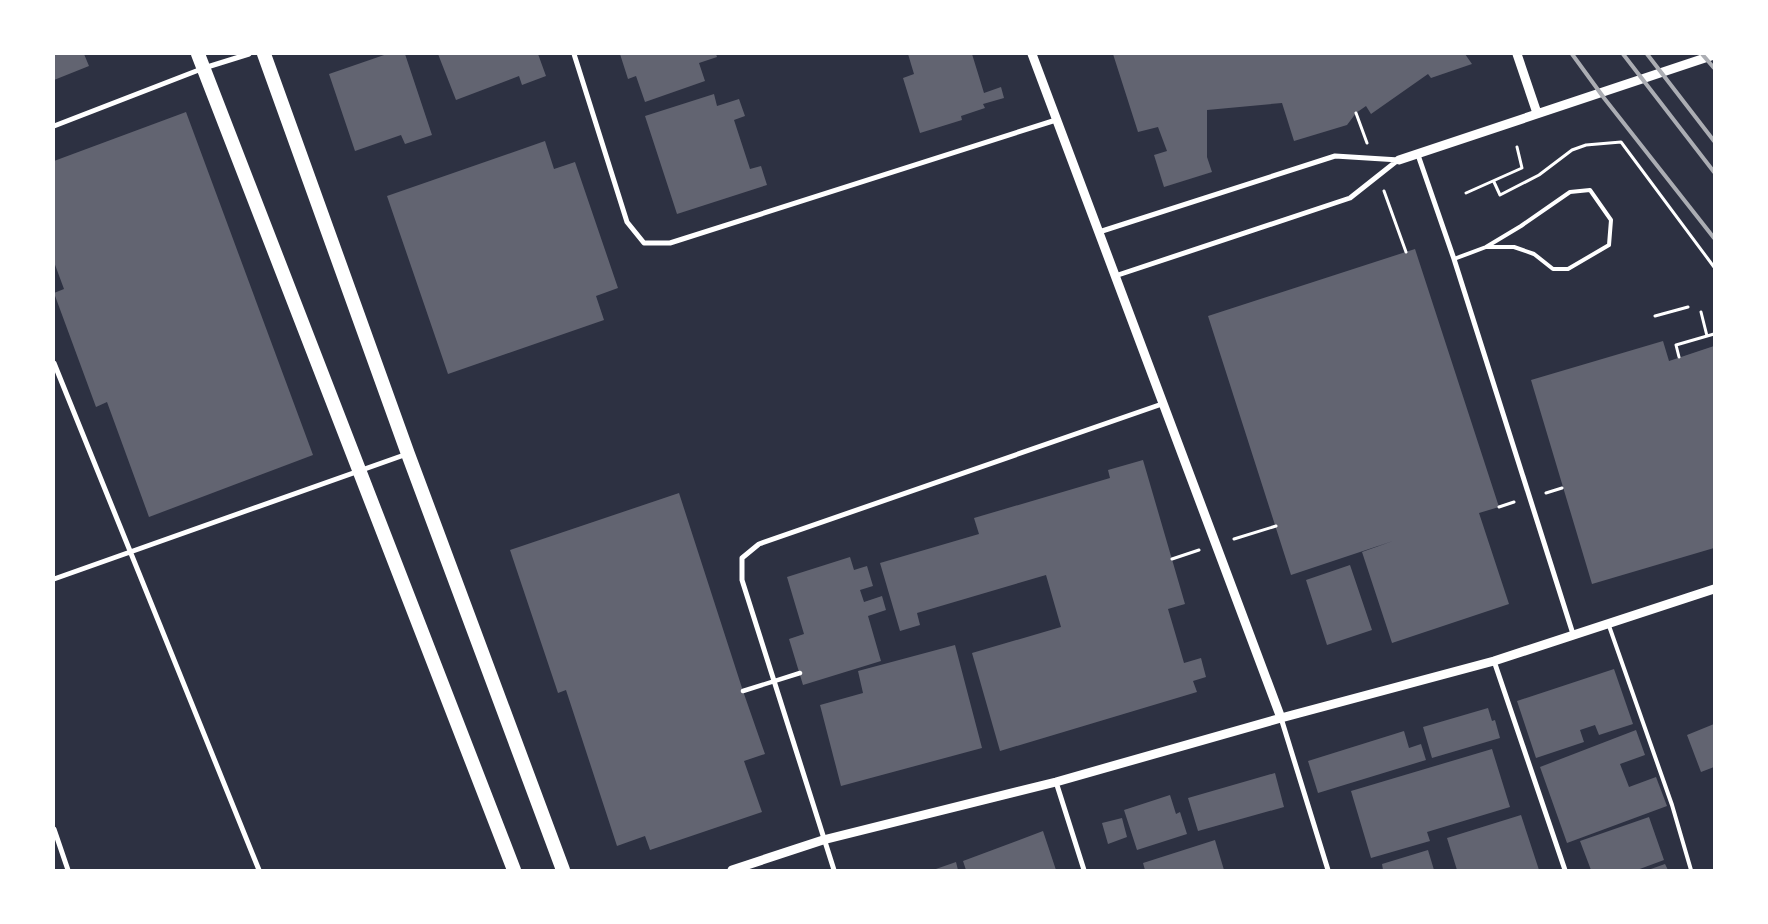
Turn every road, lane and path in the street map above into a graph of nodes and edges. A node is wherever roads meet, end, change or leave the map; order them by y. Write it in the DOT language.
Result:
graph roads {
  1 [pos="198,54"];
  2 [pos="249,54"];
  3 [pos="264,54"];
  4 [pos="574,54"];
  5 [pos="1032,54"];
  6 [pos="1516,54"];
  7 [pos="1714,56"];
  8 [pos="204,68"];
  9 [pos="1537,113"];
  10 [pos="1056,120"];
  11 [pos="54,126"];
  12 [pos="1518,146"];
  13 [pos="1418,155"];
  14 [pos="1399,160"];
  15 [pos="1494,182"];
  16 [pos="1466,193"];
  17 [pos="1099,232"];
  18 [pos="1486,247"];
  19 [pos="1454,259"];
  20 [pos="1714,267"];
  21 [pos="1115,276"];
  22 [pos="1688,307"];
  23 [pos="1701,312"];
  24 [pos="1655,316"];
  25 [pos="1714,334"];
  26 [pos="1707,336"];
  27 [pos="1679,357"];
  28 [pos="54,363"];
  29 [pos="1162,404"];
  30 [pos="408,454"];
  31 [pos="360,471"];
  32 [pos="130,551"];
  33 [pos="54,579"];
  34 [pos="1714,589"];
  35 [pos="1608,623"];
  36 [pos="1573,634"];
  37 [pos="1494,661"];
  38 [pos="800,673"];
  39 [pos="743,691"];
  40 [pos="1281,718"];
  41 [pos="1056,782"];
  42 [pos="54,829"];
  43 [pos="823,840"];
  44 [pos="68,870"];
  45 [pos="259,870"];
  46 [pos="514,870"];
  47 [pos="563,870"];
  48 [pos="732,870"];
  49 [pos="834,870"];
  50 [pos="1084,870"];
  51 [pos="1328,870"];
  52 [pos="1565,870"];
  53 [pos="1691,870"];
  1 -- 8 [label="highway"];
  2 -- 8 [label="street"];
  3 -- 30 [label="highway"];
  4 -- 10 [label="street"];
  5 -- 10 [label="street"];
  6 -- 9 [label="street"];
  7 -- 9 [label="street"];
  8 -- 11 [label="street"];
  8 -- 31 [label="highway"];
  9 -- 13 [label="street"];
  10 -- 17 [label="street"];
  12 -- 15 [label="path"];
  13 -- 14 [label="street"];
  13 -- 19 [label="street"];
  14 -- 17 [label="street"];
  14 -- 21 [label="street"];
  15 -- 16 [label="path"];
  15 -- 20 [label="path"];
  17 -- 21 [label="street"];
  18 -- 18 [label="lane"];
  18 -- 19 [label="lane"];
  19 -- 36 [label="street"];
  21 -- 29 [label="street"];
  22 -- 24 [label="path"];
  23 -- 26 [label="path"];
  25 -- 26 [label="path"];
  26 -- 27 [label="path"];
  28 -- 32 [label="street"];
  29 -- 40 [label="street"];
  29 -- 43 [label="street"];
  30 -- 31 [label="street"];
  30 -- 47 [label="highway"];
  31 -- 32 [label="street"];
  31 -- 46 [label="highway"];
  32 -- 33 [label="street"];
  32 -- 45 [label="street"];
  34 -- 35 [label="street"];
  35 -- 36 [label="street"];
  35 -- 53 [label="lane"];
  36 -- 37 [label="street"];
  37 -- 40 [label="street"];
  37 -- 52 [label="street"];
  38 -- 39 [label="street"];
  40 -- 41 [label="street"];
  40 -- 51 [label="street"];
  41 -- 43 [label="street"];
  41 -- 50 [label="street"];
  42 -- 44 [label="street"];
  43 -- 48 [label="street"];
  43 -- 49 [label="street"];
}
